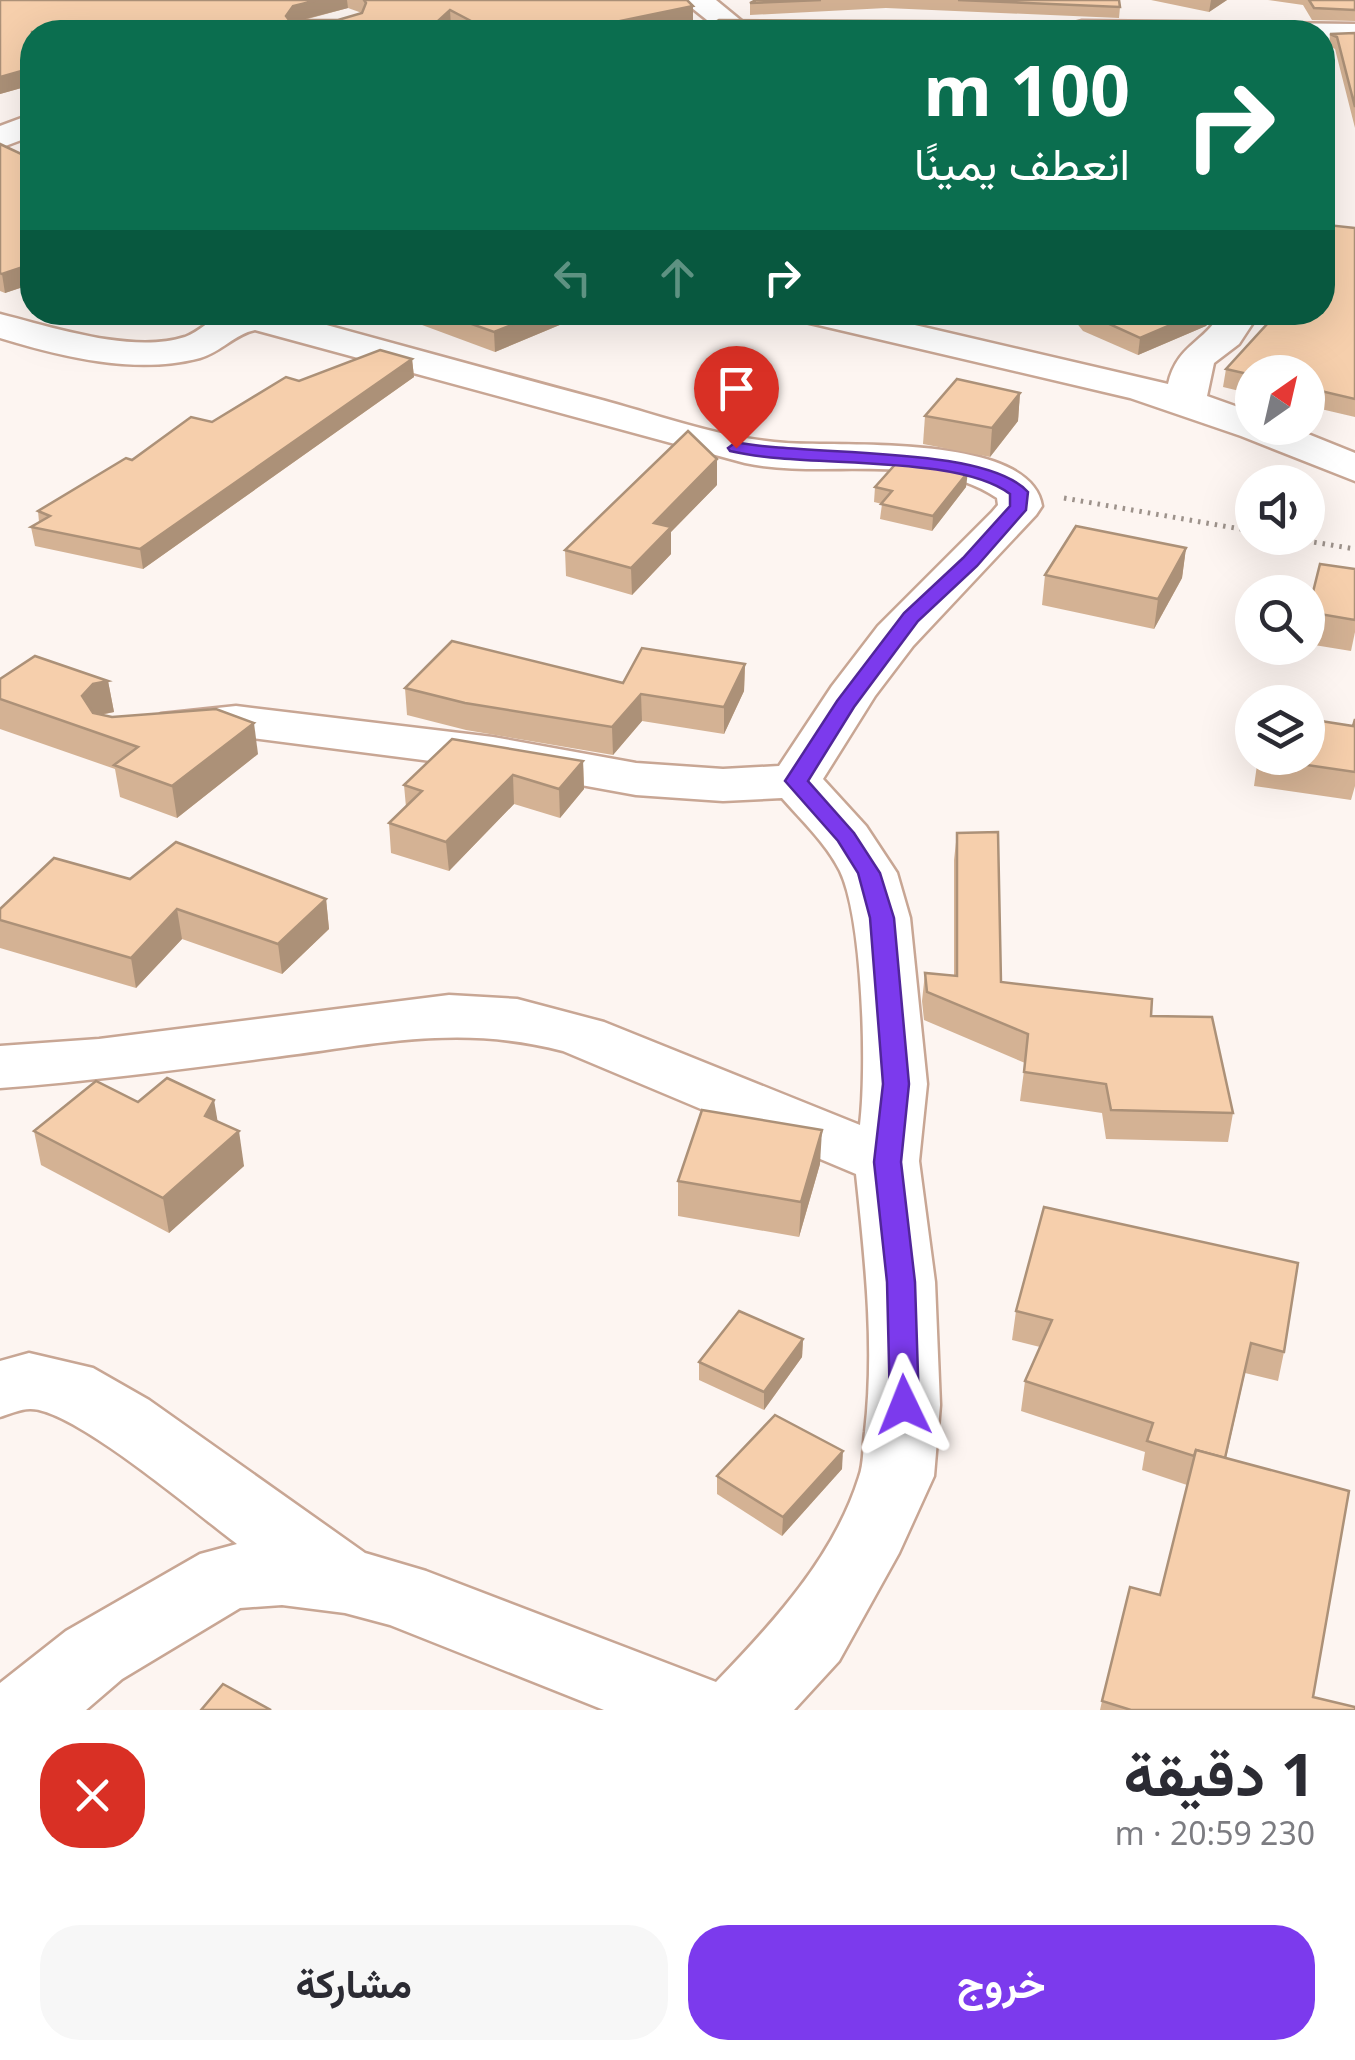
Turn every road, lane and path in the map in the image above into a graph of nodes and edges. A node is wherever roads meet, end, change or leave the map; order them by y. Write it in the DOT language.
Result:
graph roads {
  1 [pos="697,0"];
  2 [pos="726,20"];
  3 [pos="228,325"];
  4 [pos="282,325"];
  5 [pos="868,325"];
  6 [pos="1022,325"];
  7 [pos="1234,325"];
  8 [pos="0,326"];
  9 [pos="1058,368"];
  10 [pos="1186,401"];
  11 [pos="1235,420"];
  12 [pos="1298,445"];
  13 [pos="1355,468"];
  14 [pos="1018,492"];
  15 [pos="1235,528"];
  16 [pos="1325,545"];
  17 [pos="1355,550"];
  18 [pos="136,728"];
  19 [pos="796,781"];
  20 [pos="0,1066"];
  21 [pos="888,1162"];
  22 [pos="0,1389"];
  23 [pos="345,1581"];
  24 [pos="27,1710"];
  25 [pos="696,1710"];
  26 [pos="742,1710"];
  1 -- 2 [label="street"];
  3 -- 8 [label="street"];
  4 -- 14 [label="street"];
  5 -- 9 [label="street"];
  6 -- 9 [label="street"];
  7 -- 10 [label="street"];
  9 -- 10 [label="street"];
  10 -- 11 [label="street"];
  12 -- 13 [label="street"];
  14 -- 15 [label="path"];
  14 -- 19 [label="street"];
  16 -- 17 [label="path"];
  18 -- 19 [label="street"];
  19 -- 21 [label="street"];
  20 -- 21 [label="street"];
  21 -- 26 [label="street"];
  22 -- 23 [label="street"];
  23 -- 24 [label="street"];
  23 -- 25 [label="street"];
}
